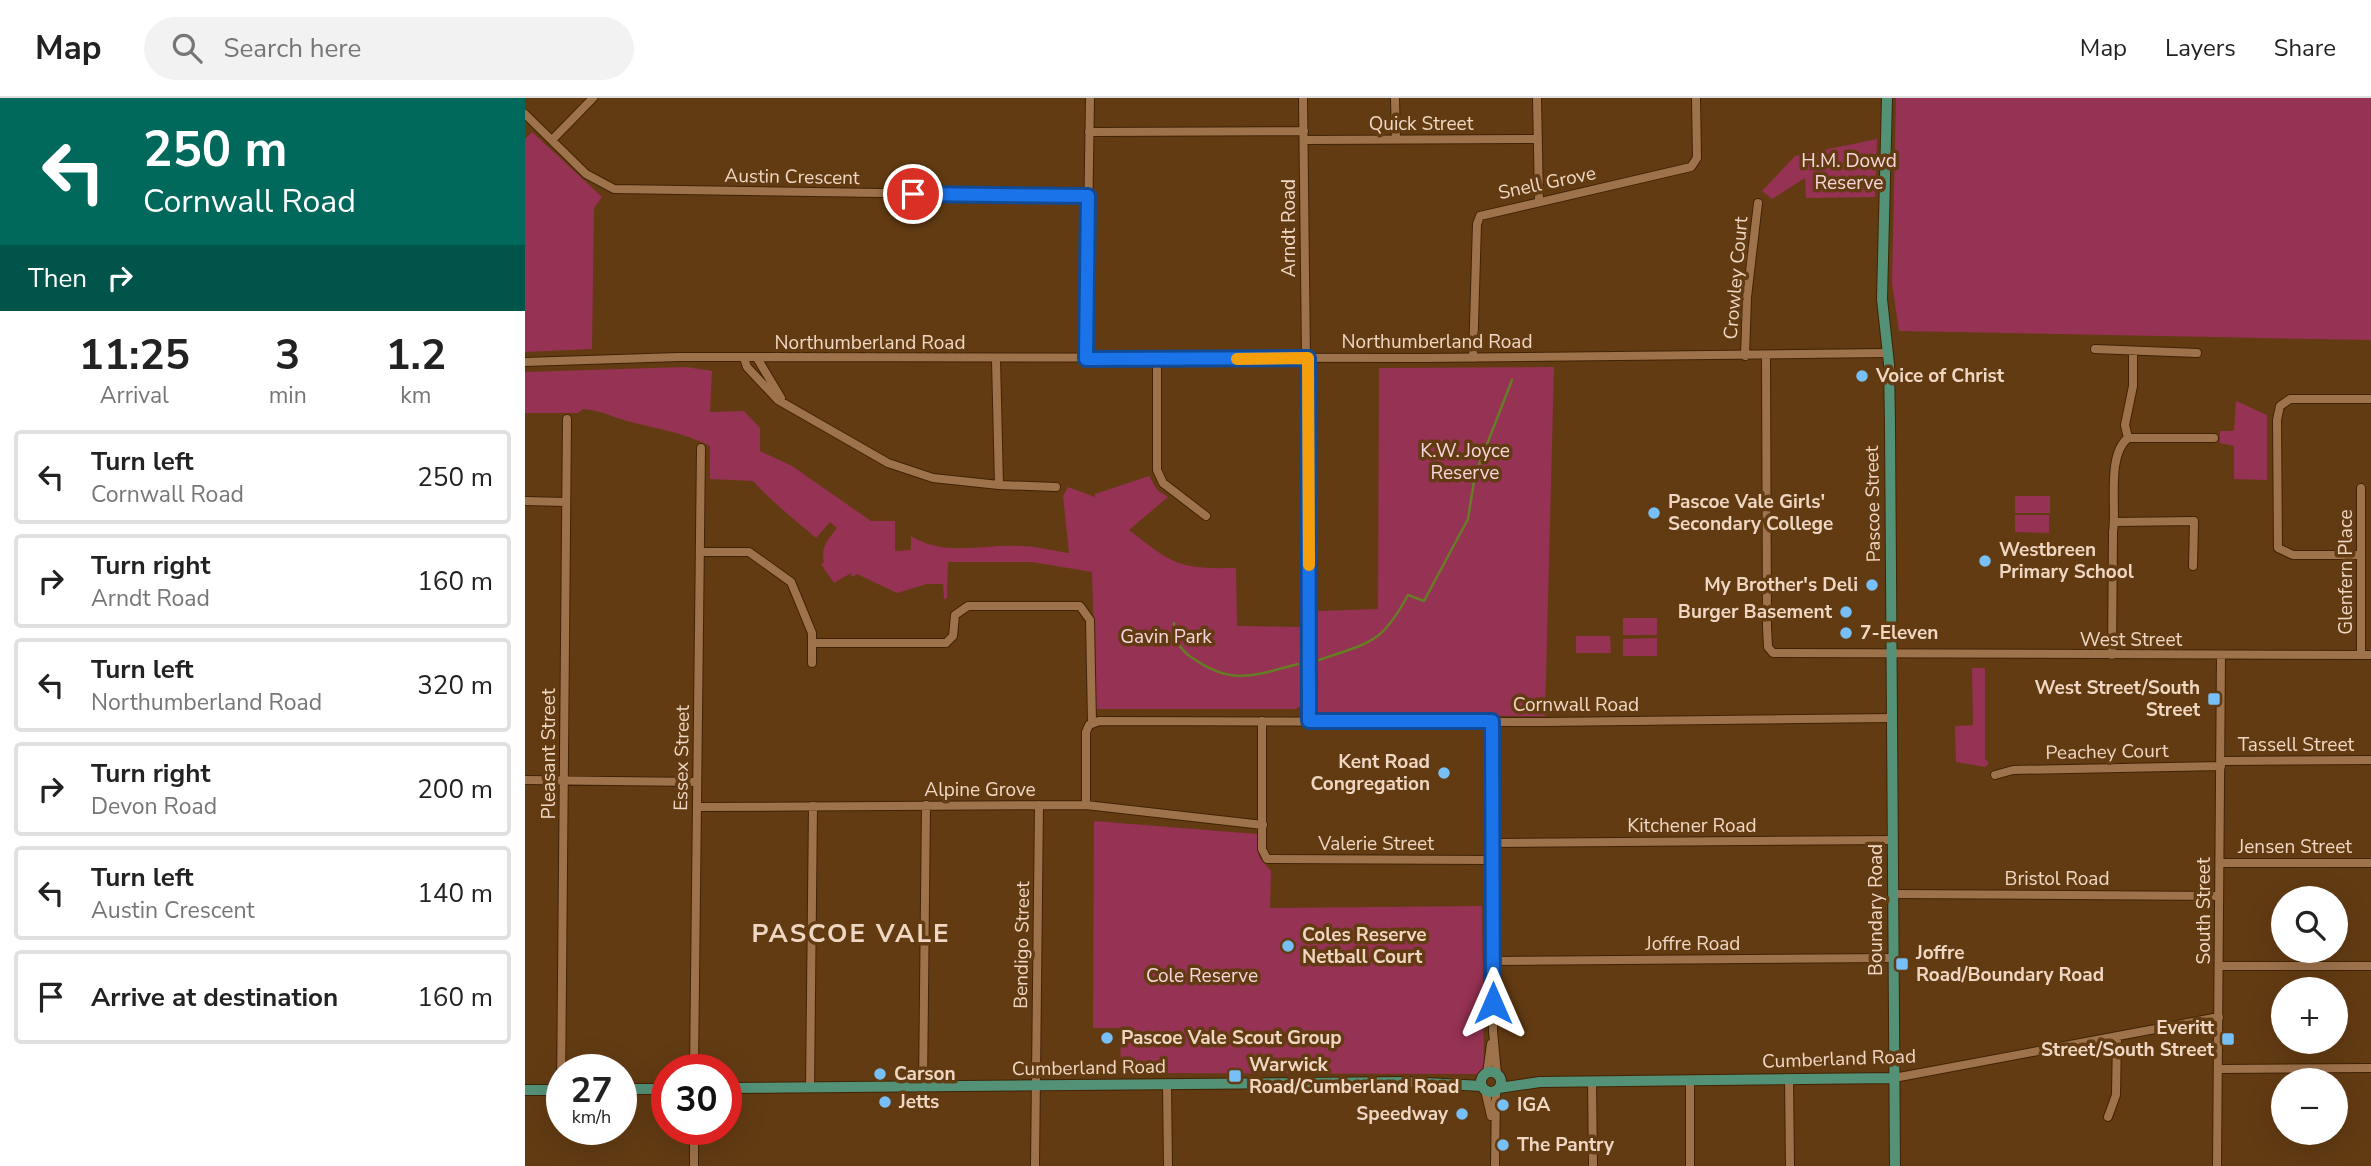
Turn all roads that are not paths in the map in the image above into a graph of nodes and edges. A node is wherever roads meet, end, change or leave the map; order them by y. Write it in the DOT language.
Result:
graph roads {
  1 [pos="593,98"];
  2 [pos="1090,98"];
  3 [pos="1303,98"];
  4 [pos="1395,98"];
  5 [pos="1537,98"];
  6 [pos="1696,98"];
  7 [pos="1887,98"];
  8 [pos="525,114"];
  9 [pos="1089,132"];
  10 [pos="1304,135"];
  11 [pos="1395,139"];
  12 [pos="1538,139"];
  13 [pos="552,140"];
  14 [pos="1088,196"];
  15 [pos="1538,201"];
  16 [pos="1758,203"];
  17 [pos="2095,349"];
  18 [pos="2133,351"];
  19 [pos="1887,353"];
  20 [pos="2197,353"];
  21 [pos="1766,355"];
  22 [pos="1745,356"];
  23 [pos="744,358"];
  24 [pos="757,358"];
  25 [pos="1307,358"];
  26 [pos="1473,358"];
  27 [pos="996,359"];
  28 [pos="1086,359"];
  29 [pos="1157,359"];
  30 [pos="525,362"];
  31 [pos="2371,398"];
  32 [pos="786,403"];
  33 [pos="567,419"];
  34 [pos="2128,438"];
  35 [pos="2214,438"];
  36 [pos="701,447"];
  37 [pos="999,485"];
  38 [pos="1056,487"];
  39 [pos="2361,488"];
  40 [pos="525,501"];
  41 [pos="566,502"];
  42 [pos="1206,516"];
  43 [pos="2116,522"];
  44 [pos="700,552"];
  45 [pos="2361,555"];
  46 [pos="2193,566"];
  47 [pos="813,643"];
  48 [pos="1892,654"];
  49 [pos="2112,655"];
  50 [pos="2221,655"];
  51 [pos="2361,655"];
  52 [pos="2371,655"];
  53 [pos="812,663"];
  54 [pos="1892,718"];
  55 [pos="1262,721"];
  56 [pos="1309,721"];
  57 [pos="1492,721"];
  58 [pos="1092,723"];
  59 [pos="2371,760"];
  60 [pos="2221,763"];
  61 [pos="1995,775"];
  62 [pos="525,780"];
  63 [pos="564,780"];
  64 [pos="697,782"];
  65 [pos="926,805"];
  66 [pos="1039,805"];
  67 [pos="1086,805"];
  68 [pos="813,806"];
  69 [pos="697,807"];
  70 [pos="1262,825"];
  71 [pos="1893,840"];
  72 [pos="1492,843"];
  73 [pos="1492,860"];
  74 [pos="2220,863"];
  75 [pos="2371,863"];
  76 [pos="1893,894"];
  77 [pos="2220,895"];
  78 [pos="1894,958"];
  79 [pos="1493,961"];
  80 [pos="2219,966"];
  81 [pos="2371,966"];
  82 [pos="2219,1017"];
  83 [pos="2117,1037"];
  84 [pos="561,1054"];
  85 [pos="694,1054"];
  86 [pos="2371,1068"];
  87 [pos="2218,1069"];
  88 [pos="1894,1078"];
  89 [pos="1789,1079"];
  90 [pos="1690,1080"];
  91 [pos="1592,1081"];
  92 [pos="1491,1082"];
  93 [pos="1167,1085"];
  94 [pos="1035,1086"];
  95 [pos="923,1087"];
  96 [pos="742,1088"];
  97 [pos="810,1088"];
  98 [pos="525,1090"];
  99 [pos="546,1090"];
  100 [pos="2108,1116"];
  101 [pos="694,1145"];
  102 [pos="694,1166"];
  103 [pos="1035,1166"];
  104 [pos="1168,1166"];
  105 [pos="1495,1166"];
  106 [pos="1593,1166"];
  107 [pos="1690,1166"];
  108 [pos="1790,1166"];
  109 [pos="1895,1166"];
  110 [pos="2217,1166"];
  1 -- 13 [label="street"];
  2 -- 9 [label="street"];
  3 -- 10 [label="street, Arndt Road"];
  4 -- 11 [label="street"];
  5 -- 12 [label="street"];
  6 -- 15 [label="street, Snell Grove"];
  7 -- 19 [label="main road, Pascoe Street"];
  8 -- 13 [label="street, Austin Crescent"];
  9 -- 10 [label="street, Quick Street"];
  9 -- 14 [label="street"];
  10 -- 11 [label="street, Quick Street"];
  10 -- 25 [label="street, Arndt Road"];
  11 -- 12 [label="street, Quick Street"];
  12 -- 15 [label="street"];
  13 -- 14 [label="street, Austin Crescent"];
  14 -- 28 [label="street"];
  15 -- 26 [label="street, Snell Grove"];
  16 -- 22 [label="street, Crowley Court"];
  17 -- 18 [label="street"];
  18 -- 20 [label="street"];
  18 -- 34 [label="street"];
  19 -- 21 [label="street, Northumberland Road"];
  19 -- 48 [label="main road, Pascoe Street"];
  21 -- 22 [label="street, Northumberland Road"];
  21 -- 48 [label="street, West Street"];
  22 -- 26 [label="street, Northumberland Road"];
  23 -- 24 [label="street, Northumberland Road"];
  23 -- 30 [label="street, Northumberland Road"];
  23 -- 32 [label="street"];
  24 -- 27 [label="street, Northumberland Road"];
  24 -- 32 [label="street"];
  25 -- 26 [label="street, Northumberland Road"];
  25 -- 29 [label="street, Northumberland Road"];
  25 -- 56 [label="street, Arndt Road"];
  27 -- 28 [label="street, Northumberland Road"];
  27 -- 37 [label="street"];
  28 -- 29 [label="street, Northumberland Road"];
  29 -- 42 [label="street"];
  31 -- 45 [label="street"];
  32 -- 37 [label="street"];
  33 -- 41 [label="street, Pleasant Street"];
  34 -- 35 [label="street"];
  34 -- 43 [label="street"];
  36 -- 44 [label="street, Essex Street"];
  37 -- 38 [label="street"];
  39 -- 45 [label="street, Glenfern Place"];
  40 -- 41 [label="street"];
  41 -- 63 [label="street, Pleasant Street"];
  43 -- 46 [label="street"];
  43 -- 49 [label="street"];
  44 -- 47 [label="street"];
  44 -- 64 [label="street, Essex Street"];
  45 -- 51 [label="street, Glenfern Place"];
  47 -- 53 [label="street"];
  47 -- 58 [label="street"];
  48 -- 49 [label="street, West Street"];
  48 -- 54 [label="main road, Boundary Road"];
  49 -- 50 [label="street, West Street"];
  50 -- 51 [label="street, West Street"];
  50 -- 60 [label="street, South Street"];
  51 -- 52 [label="street, West Street"];
  54 -- 57 [label="street, Cornwall Road"];
  54 -- 71 [label="main road, Boundary Road"];
  55 -- 56 [label="street, Cornwall Road"];
  55 -- 58 [label="street, Cornwall Road"];
  55 -- 70 [label="street"];
  56 -- 57 [label="street, Cornwall Road"];
  57 -- 72 [label="street"];
  58 -- 67 [label="street"];
  59 -- 60 [label="street, Tassell Street"];
  60 -- 61 [label="street, Peachey Court"];
  60 -- 74 [label="street, South Street"];
  62 -- 63 [label="street"];
  63 -- 64 [label="street"];
  63 -- 84 [label="street, Pleasant Street"];
  64 -- 69 [label="street, Essex Street"];
  65 -- 66 [label="street, Alpine Grove"];
  65 -- 68 [label="street, Alpine Grove"];
  65 -- 95 [label="street"];
  66 -- 67 [label="street, Alpine Grove"];
  66 -- 94 [label="street, Bendigo Street"];
  67 -- 70 [label="street, Alpine Grove"];
  68 -- 69 [label="street, Alpine Grove"];
  68 -- 97 [label="street"];
  69 -- 85 [label="street, Essex Street"];
  70 -- 73 [label="street, Valerie Street"];
  71 -- 72 [label="street, Kitchener Road"];
  71 -- 76 [label="main road, Boundary Road"];
  72 -- 73 [label="street"];
  73 -- 79 [label="street"];
  74 -- 75 [label="street, Jensen Street"];
  74 -- 77 [label="street, South Street"];
  76 -- 77 [label="street, Bristol Road"];
  76 -- 78 [label="main road, Boundary Road"];
  77 -- 80 [label="street, South Street"];
  78 -- 79 [label="street, Joffre Road"];
  78 -- 88 [label="main road, Boundary Road"];
  79 -- 92 [label="street"];
  80 -- 81 [label="street"];
  80 -- 82 [label="street, South Street"];
  82 -- 83 [label="street, Cumberland Road"];
  82 -- 87 [label="street, South Street"];
  83 -- 88 [label="street, Cumberland Road"];
  83 -- 100 [label="street"];
  86 -- 87 [label="street"];
  87 -- 110 [label="street, South Street"];
  88 -- 89 [label="main road, Cumberland Road"];
  88 -- 109 [label="main road, Boundary Road"];
  89 -- 90 [label="main road, Cumberland Road"];
  89 -- 108 [label="street"];
  90 -- 91 [label="main road, Cumberland Road"];
  90 -- 107 [label="street"];
  91 -- 92 [label="main road, Cumberland Road"];
  91 -- 106 [label="street"];
  92 -- 93 [label="main road, Cumberland Road"];
  92 -- 105 [label="street"];
  93 -- 94 [label="main road, Cumberland Road"];
  93 -- 104 [label="street"];
  94 -- 95 [label="main road, Cumberland Road"];
  94 -- 103 [label="street, Bendigo Street"];
  95 -- 97 [label="main road, Cumberland Road"];
  96 -- 97 [label="main road, Cumberland Road"];
  98 -- 99 [label="main road"];
  101 -- 102 [label="street"];
}
